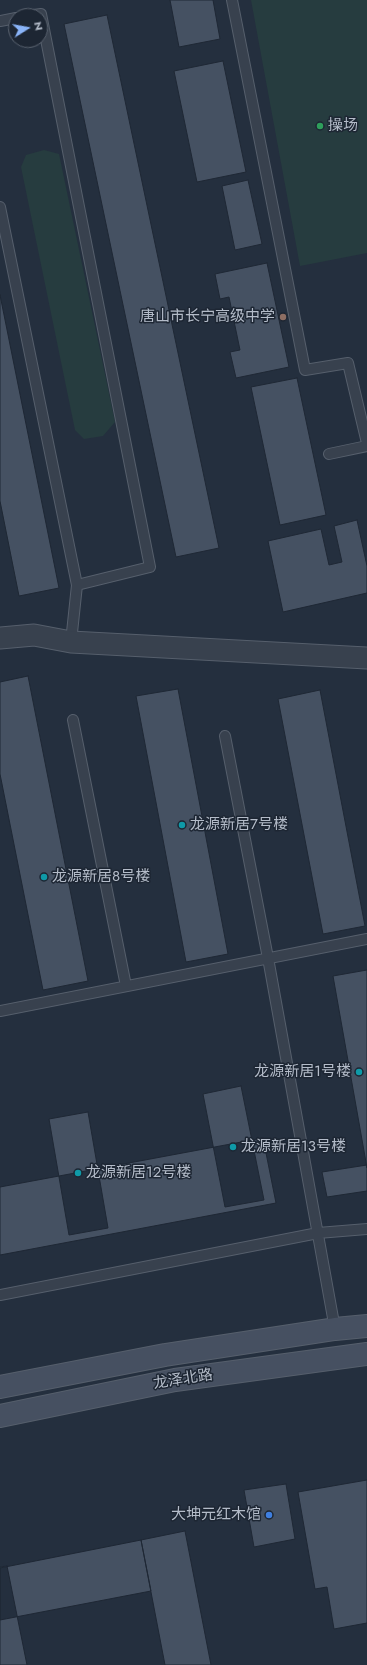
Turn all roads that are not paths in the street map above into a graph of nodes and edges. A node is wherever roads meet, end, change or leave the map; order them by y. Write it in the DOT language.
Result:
graph roads {
  1 [pos="232,0"];
  2 [pos="48,48"];
  3 [pos="0,207"];
  4 [pos="367,445"];
  5 [pos="329,454"];
  6 [pos="77,585"];
  7 [pos="0,638"];
  8 [pos="71,642"];
  9 [pos="367,658"];
  10 [pos="73,720"];
  11 [pos="225,736"];
  12 [pos="367,940"];
  13 [pos="268,958"];
  14 [pos="126,986"];
  15 [pos="0,1011"];
  16 [pos="367,1228"];
  17 [pos="318,1233"];
  18 [pos="0,1295"];
  19 [pos="367,1326"];
  20 [pos="335,1330"];
  21 [pos="367,1354"];
  22 [pos="0,1387"];
  23 [pos="0,1416"];
  1 -- 4 [label="lane"];
  2 -- 6 [label="lane"];
  3 -- 6 [label="lane"];
  4 -- 5 [label="lane"];
  6 -- 8 [label="lane"];
  7 -- 8 [label="street"];
  8 -- 9 [label="street"];
  10 -- 14 [label="lane"];
  11 -- 13 [label="lane"];
  12 -- 13 [label="lane"];
  13 -- 14 [label="lane"];
  13 -- 17 [label="lane"];
  14 -- 15 [label="lane"];
  16 -- 17 [label="lane"];
  17 -- 18 [label="lane"];
  17 -- 20 [label="lane"];
  19 -- 20 [label="main road, 龙泽北路"];
  20 -- 22 [label="main road, 龙泽北路"];
  21 -- 23 [label="main road, 龙泽北路"];
}
